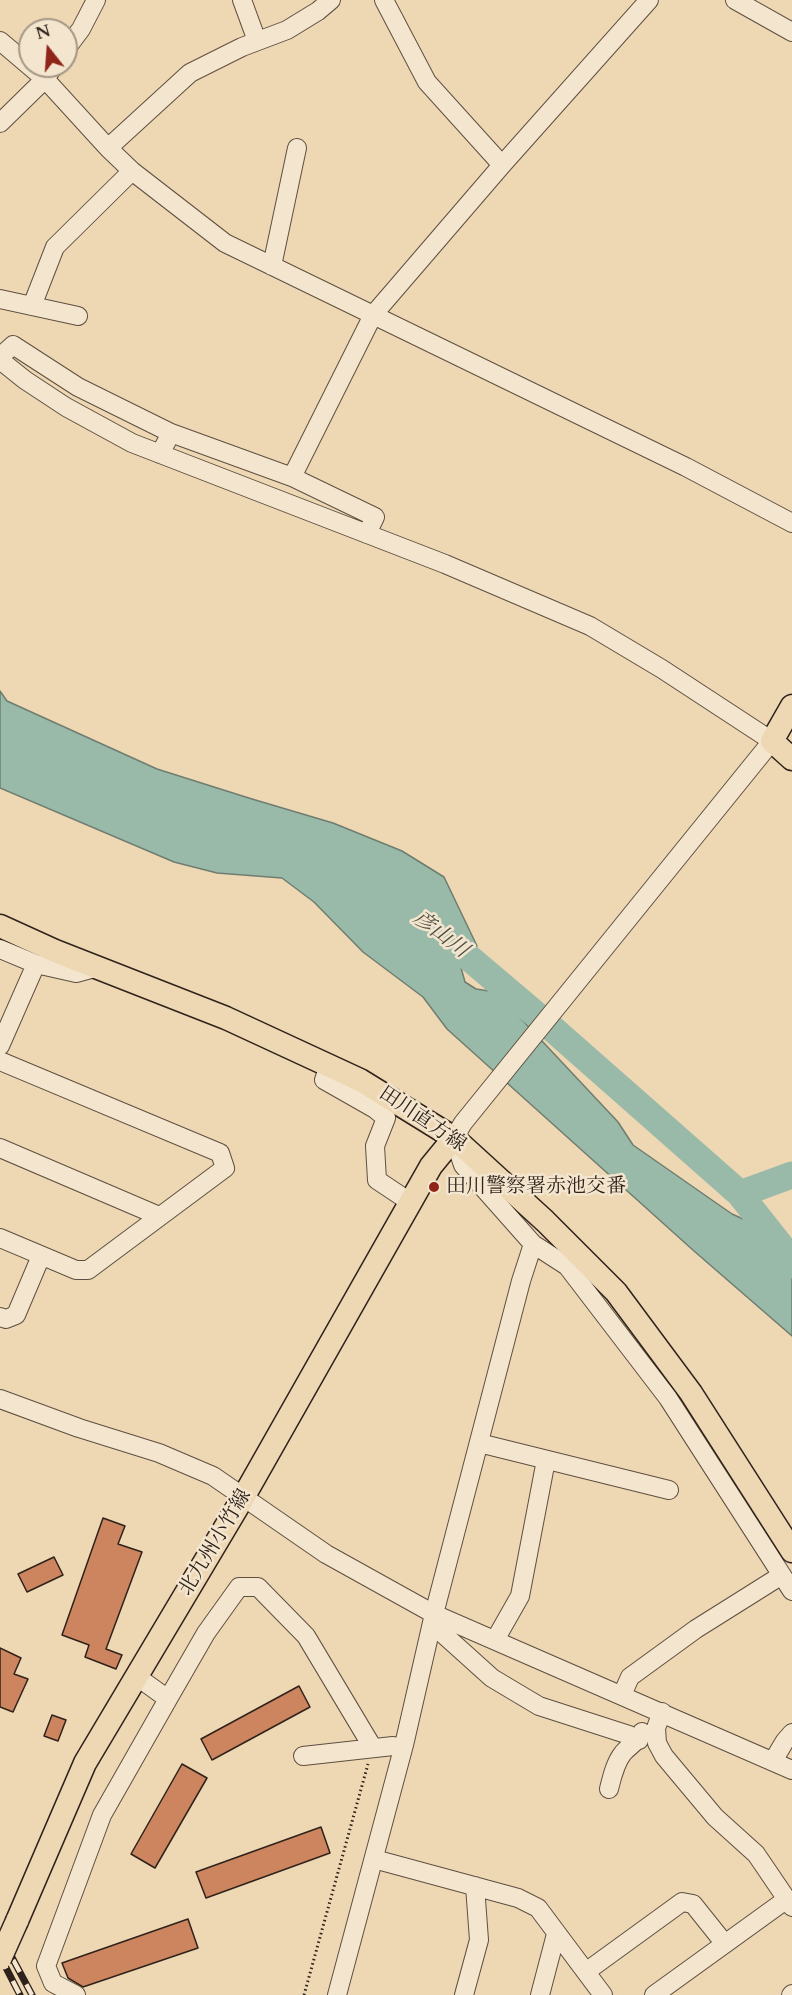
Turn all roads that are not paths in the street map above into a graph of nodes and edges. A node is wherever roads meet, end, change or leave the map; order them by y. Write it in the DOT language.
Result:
graph roads {
  1 [pos="96,0"];
  2 [pos="242,0"];
  3 [pos="331,0"];
  4 [pos="384,0"];
  5 [pos="649,0"];
  6 [pos="735,0"];
  7 [pos="792,32"];
  8 [pos="78,33"];
  9 [pos="0,41"];
  10 [pos="257,41"];
  11 [pos="18,52"];
  12 [pos="43,78"];
  13 [pos="54,78"];
  14 [pos="0,123"];
  15 [pos="108,148"];
  16 [pos="297,148"];
  17 [pos="502,165"];
  18 [pos="132,171"];
  19 [pos="272,266"];
  20 [pos="0,299"];
  21 [pos="32,306"];
  22 [pos="373,315"];
  23 [pos="78,316"];
  24 [pos="0,359"];
  25 [pos="171,433"];
  26 [pos="160,454"];
  27 [pos="292,477"];
  28 [pos="792,523"];
  29 [pos="367,534"];
  30 [pos="792,706"];
  31 [pos="766,748"];
  32 [pos="792,759"];
  33 [pos="0,926"];
  34 [pos="0,949"];
  35 [pos="36,964"];
  36 [pos="98,967"];
  37 [pos="0,1045"];
  38 [pos="0,1061"];
  39 [pos="329,1065"];
  40 [pos="459,1130"];
  41 [pos="0,1148"];
  42 [pos="410,1202"];
  43 [pos="159,1216"];
  44 [pos="0,1238"];
  45 [pos="533,1244"];
  46 [pos="42,1256"];
  47 [pos="0,1317"];
  48 [pos="0,1399"];
  49 [pos="479,1443"];
  50 [pos="546,1460"];
  51 [pos="669,1490"];
  52 [pos="244,1496"];
  53 [pos="792,1551"];
  54 [pos="782,1575"];
  55 [pos="792,1591"];
  56 [pos="433,1619"];
  57 [pos="495,1640"];
  58 [pos="136,1676"];
  59 [pos="622,1695"];
  60 [pos="168,1699"];
  61 [pos="657,1710"];
  62 [pos="792,1733"];
  63 [pos="639,1740"];
  64 [pos="371,1748"];
  65 [pos="403,1748"];
  66 [pos="303,1756"];
  67 [pos="773,1761"];
  68 [pos="792,1770"];
  69 [pos="609,1789"];
  70 [pos="374,1858"];
  71 [pos="475,1886"];
  72 [pos="790,1903"];
  73 [pos="556,1934"];
  74 [pos="725,1944"];
  75 [pos="0,1959"];
  76 [pos="586,1971"];
  77 [pos="75,1995"];
  78 [pos="336,1995"];
  79 [pos="464,1995"];
  80 [pos="540,1995"];
  81 [pos="603,1995"];
  82 [pos="654,1995"];
  1 -- 8 [label="street"];
  2 -- 10 [label="street"];
  3 -- 10 [label="street"];
  4 -- 17 [label="street"];
  5 -- 17 [label="street"];
  6 -- 7 [label="street"];
  9 -- 11 [label="street"];
  10 -- 15 [label="street"];
  12 -- 14 [label="street"];
  13 -- 15 [label="street"];
  15 -- 18 [label="street"];
  16 -- 19 [label="street"];
  17 -- 22 [label="street"];
  18 -- 19 [label="street"];
  18 -- 21 [label="street"];
  19 -- 22 [label="street"];
  20 -- 21 [label="street"];
  21 -- 23 [label="street"];
  22 -- 27 [label="street"];
  22 -- 28 [label="street"];
  24 -- 25 [label="street"];
  24 -- 26 [label="street"];
  25 -- 26 [label="street"];
  25 -- 27 [label="street"];
  26 -- 29 [label="street"];
  27 -- 29 [label="street"];
  29 -- 31 [label="street"];
  30 -- 31 [label="main road"];
  31 -- 32 [label="main road"];
  31 -- 40 [label="street"];
  33 -- 36 [label="main road, 田川直方線"];
  34 -- 35 [label="street"];
  35 -- 36 [label="street"];
  35 -- 37 [label="street"];
  36 -- 39 [label="main road, 田川直方線"];
  38 -- 43 [label="street"];
  39 -- 40 [label="main road, 田川直方線"];
  39 -- 42 [label="street"];
  40 -- 42 [label="main road, 北九州小竹線"];
  40 -- 45 [label="street"];
  40 -- 53 [label="main road, 田川直方線"];
  41 -- 43 [label="street"];
  42 -- 52 [label="main road, 北九州小竹線"];
  43 -- 46 [label="street"];
  44 -- 46 [label="street"];
  45 -- 49 [label="street"];
  45 -- 54 [label="street"];
  46 -- 47 [label="street"];
  48 -- 52 [label="street"];
  49 -- 50 [label="street"];
  49 -- 56 [label="street"];
  50 -- 51 [label="street"];
  50 -- 57 [label="street"];
  52 -- 56 [label="street"];
  52 -- 58 [label="main road, 北九州小竹線"];
  54 -- 55 [label="street"];
  54 -- 59 [label="street"];
  56 -- 57 [label="street"];
  56 -- 63 [label="street"];
  56 -- 65 [label="street"];
  57 -- 59 [label="street"];
  58 -- 60 [label="street"];
  58 -- 75 [label="main road, 北九州小竹線, bridge"];
  59 -- 61 [label="street"];
  60 -- 64 [label="street"];
  60 -- 77 [label="street"];
  61 -- 63 [label="street"];
  61 -- 67 [label="street"];
  61 -- 72 [label="street"];
  62 -- 67 [label="street"];
  63 -- 69 [label="street"];
  64 -- 65 [label="street"];
  64 -- 66 [label="street"];
  65 -- 70 [label="street"];
  67 -- 68 [label="street"];
  70 -- 71 [label="street"];
  70 -- 78 [label="street"];
  71 -- 73 [label="street"];
  71 -- 79 [label="street"];
  72 -- 74 [label="street"];
  73 -- 76 [label="street"];
  73 -- 80 [label="street"];
  74 -- 76 [label="street"];
  74 -- 82 [label="street"];
  76 -- 81 [label="street"];
}
